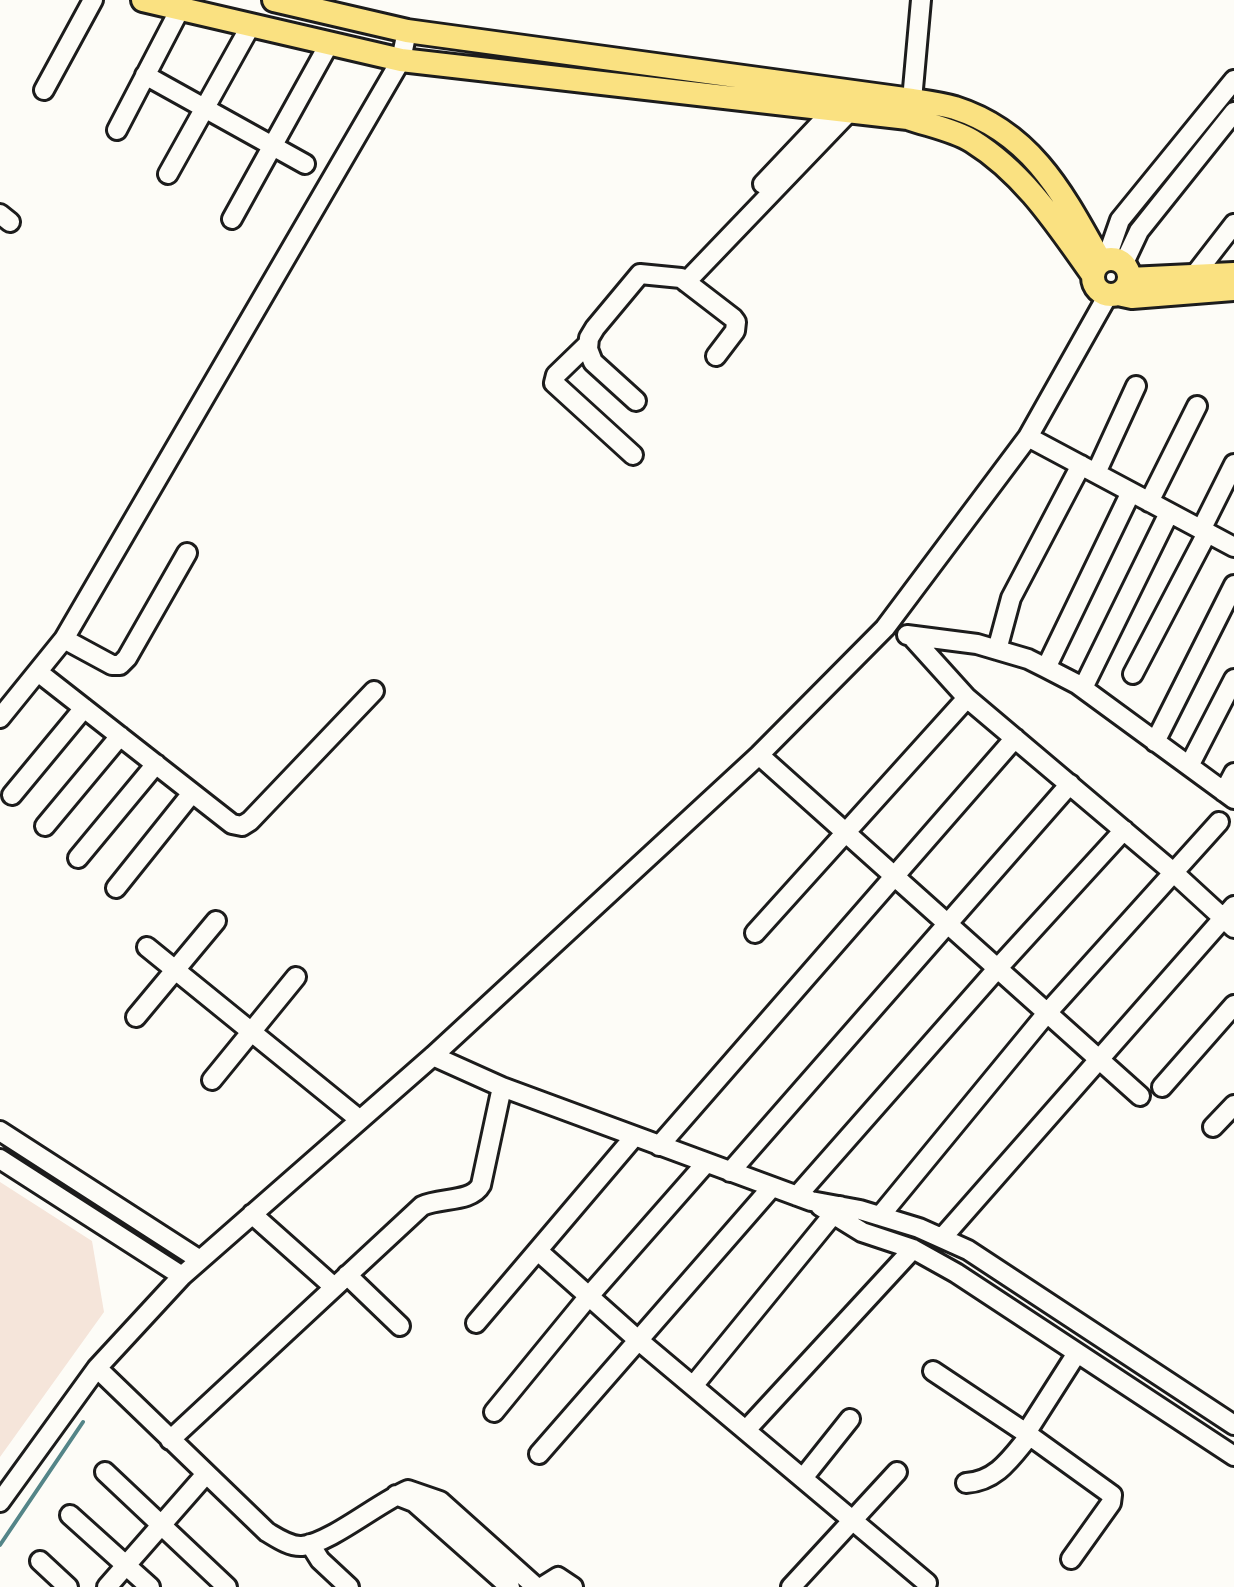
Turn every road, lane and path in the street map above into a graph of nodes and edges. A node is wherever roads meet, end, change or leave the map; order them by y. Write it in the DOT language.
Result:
graph roads {
  1 [pos="93,0"];
  2 [pos="143,0"];
  3 [pos="274,0"];
  4 [pos="921,0"];
  5 [pos="180,9"];
  6 [pos="251,25"];
  7 [pos="407,31"];
  8 [pos="329,44"];
  9 [pos="401,60"];
  10 [pos="145,75"];
  11 [pos="1234,80"];
  12 [pos="44,90"];
  13 [pos="912,100"];
  14 [pos="205,108"];
  15 [pos="842,110"];
  16 [pos="1234,112"];
  17 [pos="117,130"];
  18 [pos="273,146"];
  19 [pos="305,164"];
  20 [pos="168,174"];
  21 [pos="232,219"];
  22 [pos="1234,224"];
  23 [pos="1234,274"];
  24 [pos="1111,276"];
  25 [pos="1193,277"];
  26 [pos="681,279"];
  27 [pos="1234,289"];
  28 [pos="588,344"];
  29 [pos="716,356"];
  30 [pos="1136,386"];
  31 [pos="636,401"];
  32 [pos="1197,406"];
  33 [pos="1028,437"];
  34 [pos="633,455"];
  35 [pos="1234,464"];
  36 [pos="1088,469"];
  37 [pos="1131,492"];
  38 [pos="1149,502"];
  39 [pos="1169,513"];
  40 [pos="1204,531"];
  41 [pos="1234,547"];
  42 [pos="187,553"];
  43 [pos="1234,585"];
  44 [pos="885,628"];
  45 [pos="911,636"];
  46 [pos="64,639"];
  47 [pos="997,650"];
  48 [pos="1046,668"];
  49 [pos="38,672"];
  50 [pos="1133,674"];
  51 [pos="1234,679"];
  52 [pos="1083,688"];
  53 [pos="374,691"];
  54 [pos="967,698"];
  55 [pos="84,708"];
  56 [pos="0,718"];
  57 [pos="120,736"];
  58 [pos="1015,738"];
  59 [pos="1155,742"];
  60 [pos="759,755"];
  61 [pos="156,764"];
  62 [pos="1189,766"];
  63 [pos="1234,773"];
  64 [pos="1070,784"];
  65 [pos="192,793"];
  66 [pos="12,795"];
  67 [pos="1229,796"];
  68 [pos="1219,822"];
  69 [pos="45,826"];
  70 [pos="1124,830"];
  71 [pos="846,833"];
  72 [pos="78,858"];
  73 [pos="1173,872"];
  74 [pos="895,877"];
  75 [pos="116,888"];
  76 [pos="1230,917"];
  77 [pos="216,921"];
  78 [pos="946,923"];
  79 [pos="755,933"];
  80 [pos="147,947"];
  81 [pos="997,969"];
  82 [pos="176,971"];
  83 [pos="296,977"];
  84 [pos="1234,1005"];
  85 [pos="1047,1013"];
  86 [pos="136,1017"];
  87 [pos="251,1031"];
  88 [pos="433,1056"];
  89 [pos="1098,1060"];
  90 [pos="212,1080"];
  91 [pos="502,1087"];
  92 [pos="1162,1087"];
  93 [pos="1140,1096"];
  94 [pos="1234,1105"];
  95 [pos="360,1120"];
  96 [pos="1213,1127"];
  97 [pos="0,1131"];
  98 [pos="634,1137"];
  99 [pos="659,1146"];
  100 [pos="0,1159"];
  101 [pos="706,1163"];
  102 [pos="730,1172"];
  103 [pos="772,1187"];
  104 [pos="804,1198"];
  105 [pos="837,1211"];
  106 [pos="252,1214"];
  107 [pos="880,1216"];
  108 [pos="942,1238"];
  109 [pos="913,1249"];
  110 [pos="538,1251"];
  111 [pos="200,1260"];
  112 [pos="182,1276"];
  113 [pos="340,1281"];
  114 [pos="589,1296"];
  115 [pos="476,1323"];
  116 [pos="400,1326"];
  117 [pos="638,1340"];
  118 [pos="1077,1353"];
  119 [pos="97,1368"];
  120 [pos="933,1371"];
  121 [pos="693,1386"];
  122 [pos="494,1412"];
  123 [pos="850,1419"];
  124 [pos="1234,1425"];
  125 [pos="746,1430"];
  126 [pos="1028,1434"];
  127 [pos="170,1440"];
  128 [pos="539,1454"];
  129 [pos="1234,1456"];
  130 [pos="105,1472"];
  131 [pos="897,1472"];
  132 [pos="206,1474"];
  133 [pos="803,1478"];
  134 [pos="966,1483"];
  135 [pos="396,1495"];
  136 [pos="0,1502"];
  137 [pos="70,1515"];
  138 [pos="851,1519"];
  139 [pos="161,1526"];
  140 [pos="310,1544"];
  141 [pos="1071,1559"];
  142 [pos="40,1561"];
  143 [pos="127,1565"];
  144 [pos="927,1583"];
  145 [pos="68,1587"];
  146 [pos="107,1587"];
  147 [pos="150,1587"];
  148 [pos="227,1587"];
  149 [pos="349,1587"];
  150 [pos="510,1587"];
  151 [pos="536,1587"];
  152 [pos="542,1587"];
  153 [pos="573,1587"];
  154 [pos="791,1587"];
  1 -- 12 [label="street"];
  2 -- 5 [label="main road"];
  3 -- 7 [label="main road"];
  4 -- 13 [label="street"];
  5 -- 6 [label="main road"];
  5 -- 10 [label="street"];
  6 -- 8 [label="main road"];
  6 -- 14 [label="street"];
  7 -- 9 [label="street"];
  7 -- 13 [label="main road"];
  8 -- 9 [label="main road"];
  8 -- 18 [label="street"];
  9 -- 15 [label="main road"];
  9 -- 46 [label="street"];
  10 -- 14 [label="street"];
  10 -- 17 [label="street"];
  11 -- 24 [label="street"];
  13 -- 24 [label="main road"];
  14 -- 18 [label="street"];
  14 -- 20 [label="street"];
  15 -- 24 [label="main road"];
  15 -- 26 [label="street"];
  16 -- 24 [label="street"];
  18 -- 19 [label="street"];
  18 -- 21 [label="street"];
  22 -- 25 [label="street"];
  23 -- 25 [label="main road"];
  24 -- 25 [label="main road"];
  24 -- 27 [label="main road"];
  24 -- 33 [label="street"];
  26 -- 28 [label="street"];
  26 -- 29 [label="street"];
  28 -- 31 [label="street"];
  28 -- 34 [label="street"];
  30 -- 36 [label="street"];
  32 -- 38 [label="street"];
  33 -- 36 [label="street"];
  33 -- 44 [label="street"];
  35 -- 40 [label="street"];
  36 -- 37 [label="street"];
  36 -- 47 [label="street"];
  37 -- 38 [label="street"];
  37 -- 48 [label="street"];
  38 -- 39 [label="street"];
  39 -- 40 [label="street"];
  39 -- 52 [label="street"];
  40 -- 41 [label="street"];
  40 -- 50 [label="street"];
  42 -- 46 [label="street"];
  43 -- 59 [label="street"];
  44 -- 45 [label="street"];
  44 -- 60 [label="street"];
  45 -- 47 [label="street"];
  45 -- 54 [label="street"];
  46 -- 49 [label="street"];
  47 -- 48 [label="street"];
  48 -- 52 [label="street"];
  49 -- 55 [label="street"];
  49 -- 56 [label="street"];
  51 -- 62 [label="street"];
  52 -- 59 [label="street"];
  53 -- 65 [label="street"];
  54 -- 58 [label="street"];
  54 -- 71 [label="street"];
  55 -- 57 [label="street"];
  55 -- 66 [label="street"];
  57 -- 61 [label="street"];
  57 -- 69 [label="street"];
  58 -- 64 [label="street"];
  58 -- 74 [label="street"];
  59 -- 62 [label="street"];
  60 -- 71 [label="street"];
  60 -- 88 [label="street"];
  61 -- 65 [label="street"];
  61 -- 72 [label="street"];
  62 -- 67 [label="street"];
  63 -- 67 [label="street"];
  64 -- 70 [label="street"];
  64 -- 78 [label="street"];
  65 -- 75 [label="street"];
  68 -- 73 [label="street"];
  70 -- 73 [label="street"];
  70 -- 81 [label="street"];
  71 -- 74 [label="street"];
  71 -- 79 [label="street"];
  73 -- 76 [label="street"];
  73 -- 85 [label="street"];
  74 -- 78 [label="street"];
  74 -- 99 [label="street"];
  76 -- 89 [label="street"];
  77 -- 82 [label="street"];
  78 -- 81 [label="street"];
  78 -- 102 [label="street"];
  80 -- 82 [label="street"];
  81 -- 85 [label="street"];
  81 -- 104 [label="street"];
  82 -- 86 [label="street"];
  82 -- 87 [label="street"];
  83 -- 87 [label="street"];
  84 -- 92 [label="street"];
  85 -- 89 [label="street"];
  85 -- 107 [label="street"];
  87 -- 90 [label="street"];
  87 -- 95 [label="street"];
  88 -- 91 [label="street"];
  88 -- 95 [label="street"];
  89 -- 93 [label="street"];
  89 -- 108 [label="street"];
  91 -- 98 [label="street"];
  91 -- 113 [label="street"];
  94 -- 96 [label="street"];
  95 -- 106 [label="street"];
  97 -- 111 [label="street"];
  98 -- 99 [label="street"];
  98 -- 110 [label="street"];
  99 -- 101 [label="street"];
  100 -- 112 [label="street"];
  101 -- 102 [label="street"];
  101 -- 114 [label="street"];
  102 -- 103 [label="street"];
  103 -- 104 [label="street"];
  103 -- 117 [label="street"];
  104 -- 105 [label="street"];
  105 -- 107 [label="street"];
  105 -- 109 [label="street"];
  105 -- 121 [label="street"];
  106 -- 111 [label="street"];
  106 -- 113 [label="street"];
  107 -- 108 [label="street"];
  108 -- 124 [label="street"];
  109 -- 118 [label="street"];
  109 -- 125 [label="street"];
  110 -- 114 [label="street"];
  110 -- 115 [label="street"];
  111 -- 112 [label="street"];
  112 -- 119 [label="street"];
  113 -- 116 [label="street"];
  113 -- 127 [label="street"];
  114 -- 117 [label="street"];
  114 -- 122 [label="street"];
  117 -- 121 [label="street"];
  117 -- 128 [label="street"];
  118 -- 126 [label="street"];
  118 -- 129 [label="street"];
  119 -- 127 [label="street"];
  119 -- 136 [label="street"];
  120 -- 126 [label="street"];
  121 -- 125 [label="street"];
  123 -- 133 [label="street"];
  125 -- 133 [label="street"];
  126 -- 134 [label="street"];
  126 -- 141 [label="street"];
  127 -- 132 [label="street"];
  130 -- 139 [label="street"];
  131 -- 138 [label="street"];
  132 -- 139 [label="street"];
  132 -- 140 [label="street"];
  133 -- 138 [label="street"];
  135 -- 140 [label="street"];
  135 -- 150 [label="street"];
  135 -- 151 [label="street"];
  137 -- 143 [label="street"];
  138 -- 144 [label="street"];
  138 -- 154 [label="street"];
  139 -- 143 [label="street"];
  139 -- 148 [label="street"];
  140 -- 149 [label="street"];
  142 -- 145 [label="street"];
  143 -- 146 [label="street"];
  143 -- 147 [label="street"];
  152 -- 153 [label="street"];
}
